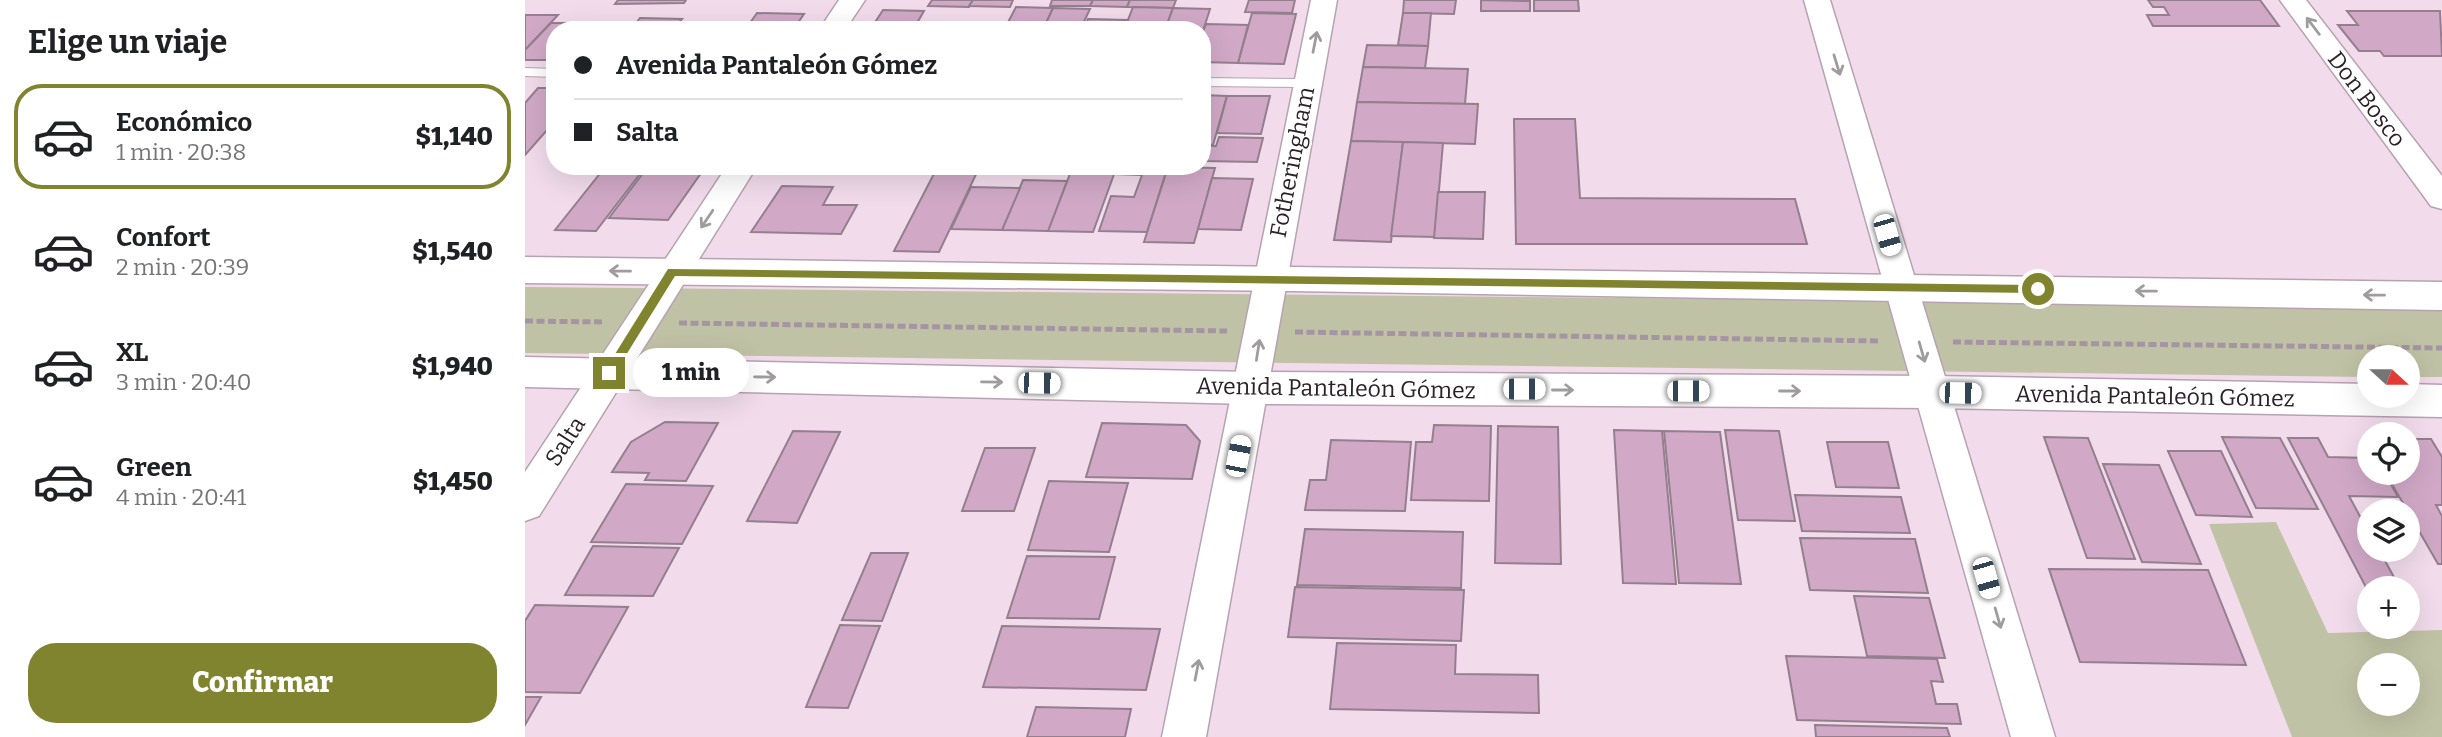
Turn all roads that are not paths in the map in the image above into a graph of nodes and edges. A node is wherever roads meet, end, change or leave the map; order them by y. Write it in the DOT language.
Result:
graph roads {
  1 [pos="852,0"];
  2 [pos="1324,0"];
  3 [pos="1817,0"];
  4 [pos="2293,0"];
  5 [pos="838,21"];
  6 [pos="525,72"];
  7 [pos="546,73"];
  8 [pos="1211,82"];
  9 [pos="1307,83"];
  10 [pos="736,175"];
  11 [pos="2442,198"];
  12 [pos="525,270"];
  13 [pos="672,272"];
  14 [pos="1270,277"];
  15 [pos="1903,287"];
  16 [pos="2442,296"];
  17 [pos="525,372"];
  18 [pos="609,373"];
  19 [pos="1252,388"];
  20 [pos="1933,392"];
  21 [pos="2442,401"];
  22 [pos="525,504"];
  23 [pos="1184,737"];
  24 [pos="2032,737"];
  1 -- 5 [label="street"];
  9 -- 2 [label="street, Fotheringham, one-way"];
  3 -- 15 [label="street, one-way"];
  11 -- 4 [label="street, Don Bosco, one-way"];
  6 -- 7 [label="lane"];
  8 -- 9 [label="lane"];
  9 -- 14 [label="street, Fotheringham"];
  10 -- 13 [label="street, Salta, one-way"];
  13 -- 12 [label="main road, one-way"];
  13 -- 14 [label="main road"];
  13 -- 18 [label="street, Salta"];
  14 -- 15 [label="main road"];
  19 -- 14 [label="street, Fotheringham, one-way"];
  16 -- 15 [label="main road, one-way"];
  15 -- 20 [label="street, one-way"];
  17 -- 18 [label="main road, Avenida Pantaleón Gómez"];
  18 -- 19 [label="main road, Avenida Pantaleón Gómez, one-way"];
  18 -- 22 [label="street, Salta"];
  19 -- 20 [label="main road, Avenida Pantaleón Gómez, one-way"];
  23 -- 19 [label="street, Fotheringham, one-way"];
  20 -- 21 [label="main road, Avenida Pantaleón Gómez"];
  20 -- 24 [label="street, one-way"];
}
